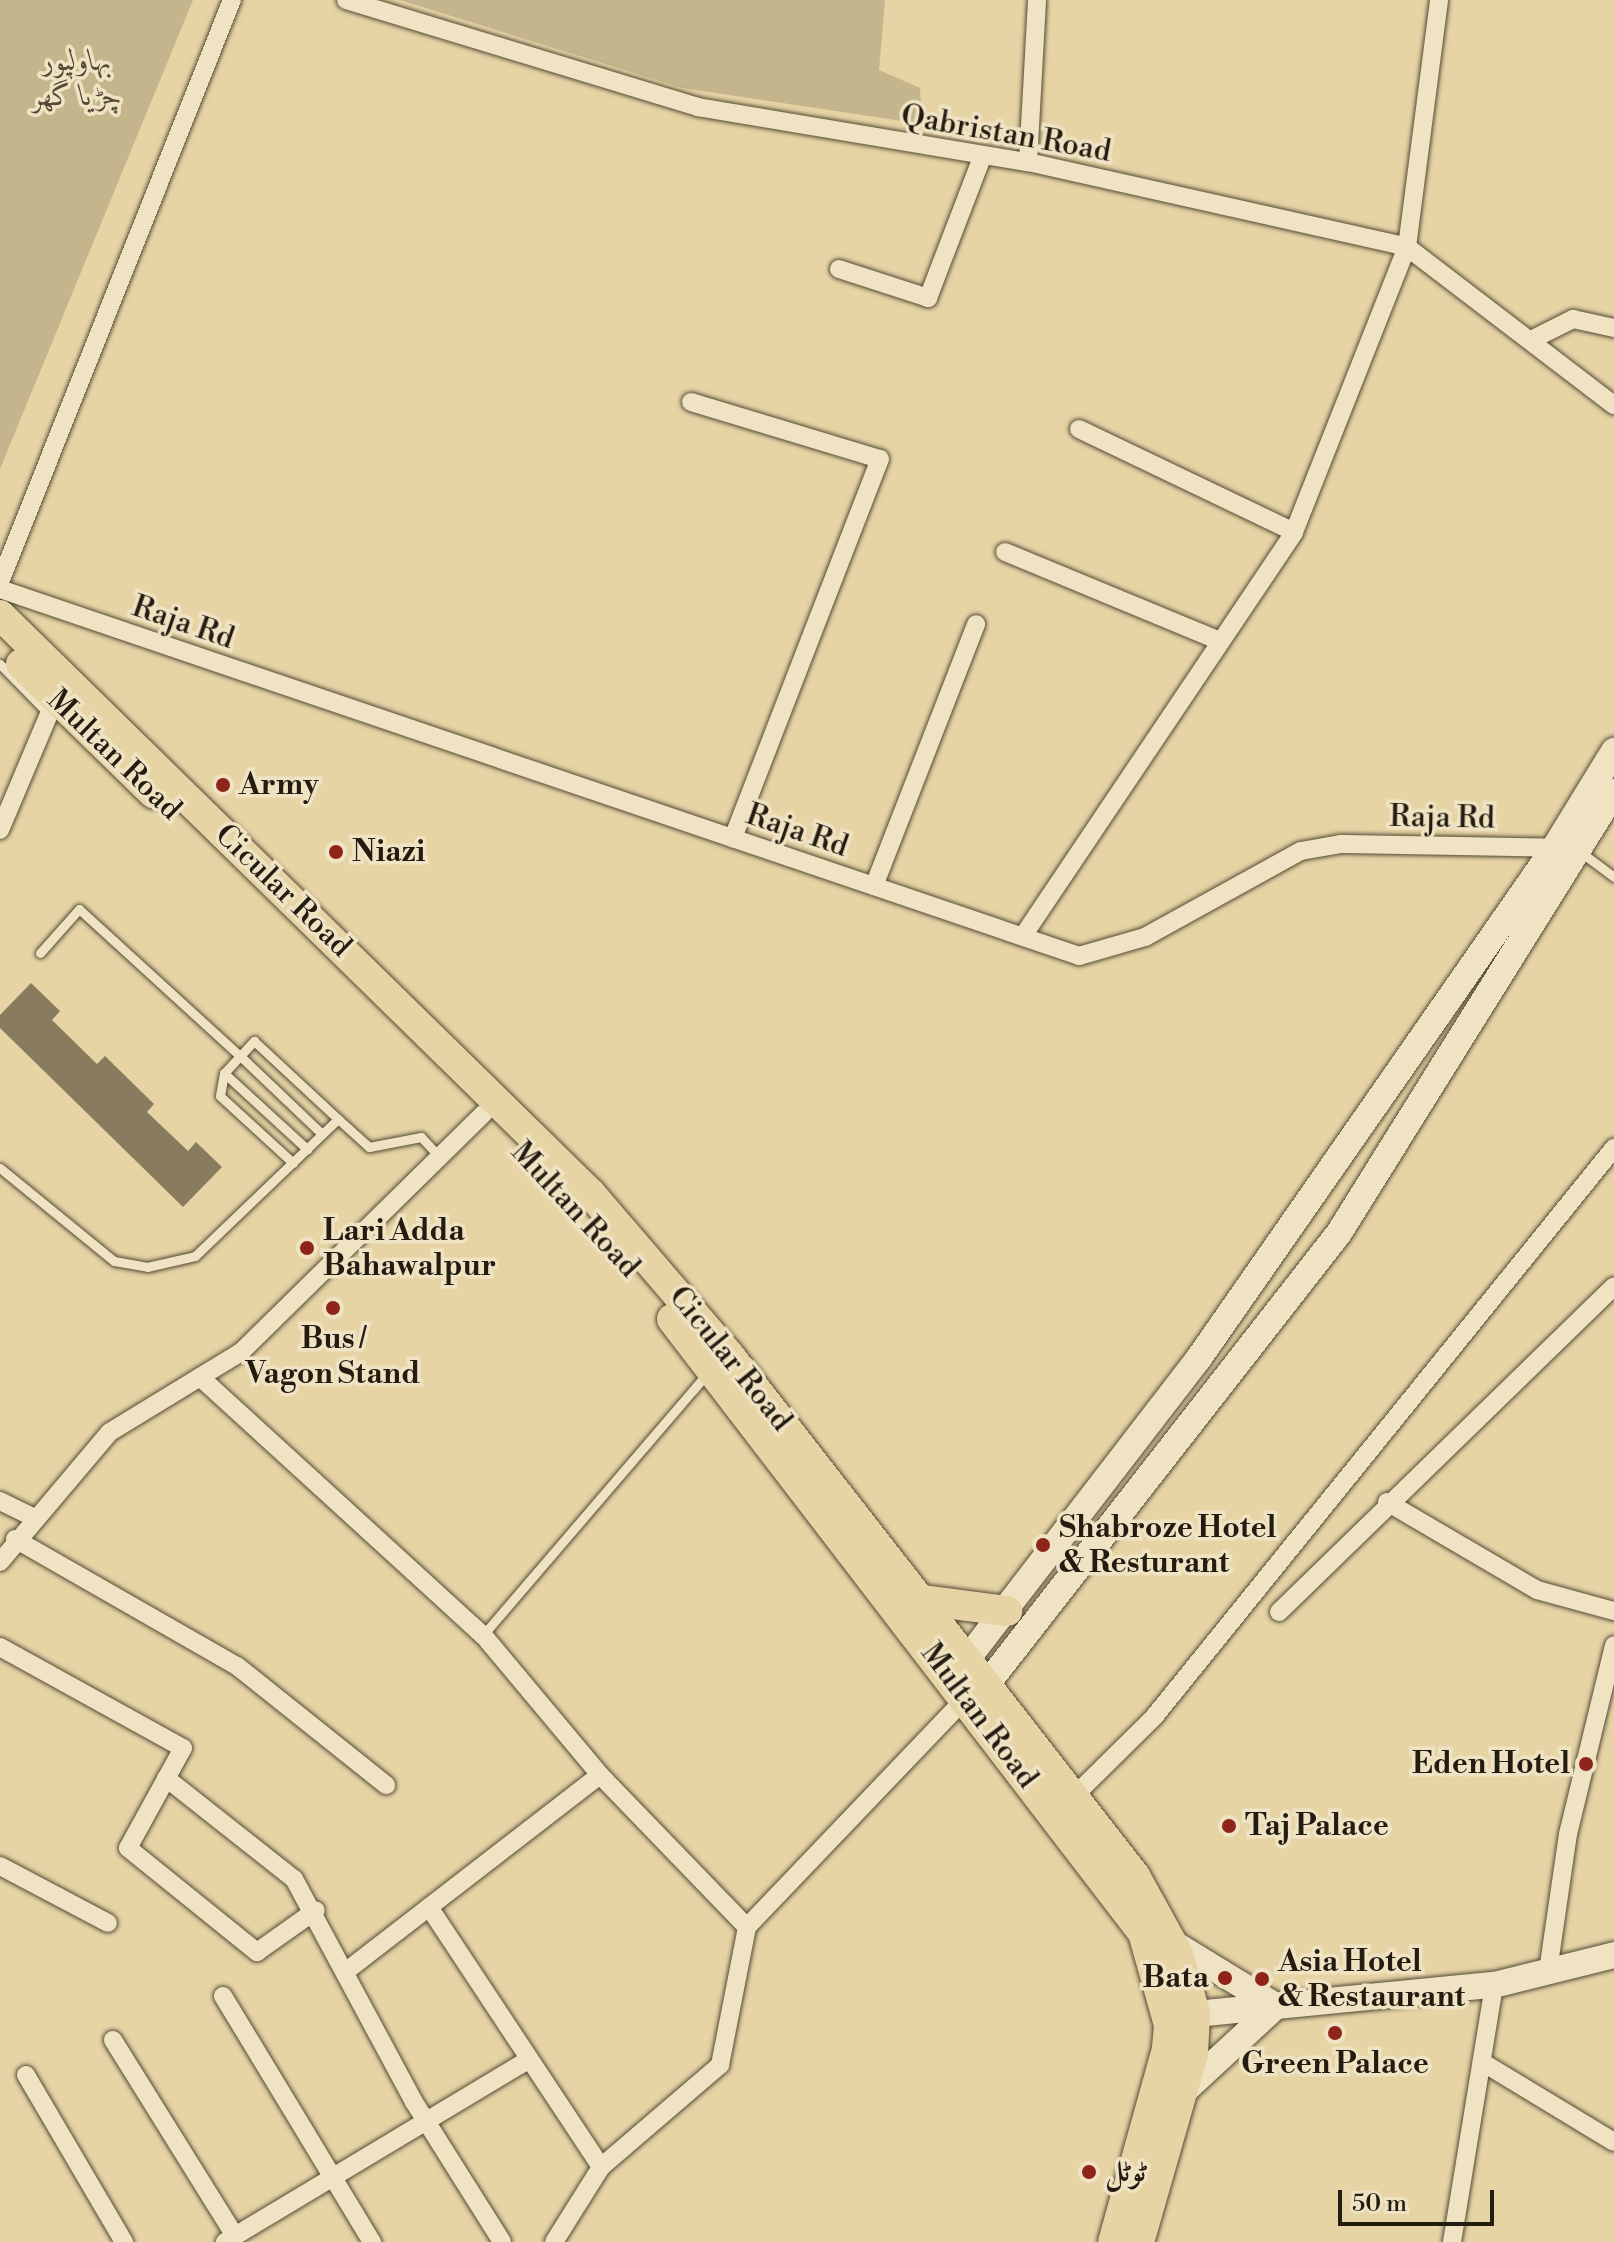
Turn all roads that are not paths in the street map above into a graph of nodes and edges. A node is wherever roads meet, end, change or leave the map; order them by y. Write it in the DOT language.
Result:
graph roads {
  1 [pos="232,0"];
  2 [pos="346,0"];
  3 [pos="1037,0"];
  4 [pos="1439,0"];
  5 [pos="983,155"];
  6 [pos="1028,162"];
  7 [pos="1407,247"];
  8 [pos="839,269"];
  9 [pos="1614,328"];
  10 [pos="1533,339"];
  11 [pos="691,402"];
  12 [pos="1614,405"];
  13 [pos="1079,429"];
  14 [pos="1294,532"];
  15 [pos="1005,552"];
  16 [pos="0,582"];
  17 [pos="0,589"];
  18 [pos="0,615"];
  19 [pos="976,624"];
  20 [pos="1220,641"];
  21 [pos="0,642"];
  22 [pos="0,664"];
  23 [pos="61,702"];
  24 [pos="1614,751"];
  25 [pos="1614,792"];
  26 [pos="0,830"];
  27 [pos="733,838"];
  28 [pos="1566,848"];
  29 [pos="1614,877"];
  30 [pos="874,886"];
  31 [pos="1023,936"];
  32 [pos="40,953"];
  33 [pos="240,1056"];
  34 [pos="224,1073"];
  35 [pos="484,1113"];
  36 [pos="338,1119"];
  37 [pos="322,1134"];
  38 [pos="1614,1148"];
  39 [pos="307,1149"];
  40 [pos="439,1156"];
  41 [pos="293,1163"];
  42 [pos="0,1168"];
  43 [pos="1614,1286"];
  44 [pos="721,1362"];
  45 [pos="200,1377"];
  46 [pos="0,1501"];
  47 [pos="1387,1502"];
  48 [pos="33,1517"];
  49 [pos="15,1539"];
  50 [pos="0,1562"];
  51 [pos="922,1600"];
  52 [pos="1007,1611"];
  53 [pos="1614,1611"];
  54 [pos="1279,1612"];
  55 [pos="483,1635"];
  56 [pos="1614,1646"];
  57 [pos="0,1647"];
  58 [pos="968,1658"];
  59 [pos="976,1691"];
  60 [pos="600,1775"];
  61 [pos="166,1778"];
  62 [pos="386,1785"];
  63 [pos="1072,1798"];
  64 [pos="0,1866"];
  65 [pos="429,1907"];
  66 [pos="316,1910"];
  67 [pos="108,1923"];
  68 [pos="747,1927"];
  69 [pos="1173,1943"];
  70 [pos="1614,1955"];
  71 [pos="1548,1971"];
  72 [pos="345,1972"];
  73 [pos="1494,1985"];
  74 [pos="223,1996"];
  75 [pos="1276,2006"];
  76 [pos="1181,2015"];
  77 [pos="113,2040"];
  78 [pos="529,2059"];
  79 [pos="1482,2062"];
  80 [pos="26,2075"];
  81 [pos="1182,2093"];
  82 [pos="426,2121"];
  83 [pos="1614,2142"];
  84 [pos="601,2167"];
  85 [pos="333,2177"];
  86 [pos="230,2239"];
  87 [pos="124,2242"];
  88 [pos="372,2242"];
  89 [pos="502,2242"];
  90 [pos="554,2242"];
  91 [pos="1113,2242"];
  92 [pos="1139,2242"];
  93 [pos="1452,2242"];
  1 -- 16 [label="street"];
  2 -- 5 [label="street, Qabristan Road"];
  3 -- 6 [label="street"];
  4 -- 7 [label="street"];
  5 -- 6 [label="street, Qabristan Road"];
  5 -- 8 [label="street"];
  6 -- 7 [label="street, Qabristan Road"];
  7 -- 10 [label="street, Qabristan Road"];
  7 -- 14 [label="street"];
  9 -- 10 [label="street"];
  10 -- 12 [label="street, Qabristan Road"];
  11 -- 27 [label="street"];
  13 -- 14 [label="street"];
  14 -- 20 [label="street"];
  15 -- 20 [label="street"];
  17 -- 27 [label="street, Raja Rd"];
  18 -- 23 [label="highway, Cicular Road"];
  19 -- 30 [label="street"];
  20 -- 31 [label="street"];
  21 -- 23 [label="highway, Multan Road"];
  22 -- 23 [label="lane"];
  23 -- 26 [label="street"];
  23 -- 35 [label="highway, Multan Road"];
  23 -- 44 [label="highway, Cicular Road"];
  24 -- 28 [label="main road"];
  25 -- 28 [label="main road"];
  27 -- 30 [label="street, Raja Rd"];
  28 -- 29 [label="lane"];
  28 -- 31 [label="street, Raja Rd"];
  28 -- 52 [label="main road"];
  28 -- 59 [label="main road"];
  30 -- 31 [label="street, Raja Rd"];
  32 -- 33 [label="lane"];
  33 -- 34 [label="lane"];
  33 -- 36 [label="lane"];
  33 -- 37 [label="lane"];
  34 -- 39 [label="lane"];
  34 -- 41 [label="lane"];
  35 -- 40 [label="street"];
  35 -- 44 [label="highway, Multan Road"];
  36 -- 37 [label="lane"];
  36 -- 40 [label="lane"];
  37 -- 39 [label="lane"];
  38 -- 63 [label="street"];
  39 -- 41 [label="lane"];
  40 -- 45 [label="street"];
  41 -- 42 [label="lane"];
  43 -- 47 [label="street"];
  44 -- 51 [label="highway, Cicular Road"];
  44 -- 55 [label="lane"];
  44 -- 59 [label="highway, Multan Road"];
  45 -- 48 [label="street"];
  45 -- 55 [label="street"];
  46 -- 48 [label="street"];
  47 -- 53 [label="street"];
  47 -- 54 [label="street"];
  48 -- 49 [label="street"];
  49 -- 50 [label="street"];
  49 -- 62 [label="street"];
  51 -- 52 [label="highway"];
  51 -- 58 [label="highway, Cicular Road"];
  52 -- 58 [label="main road"];
  55 -- 60 [label="street"];
  56 -- 71 [label="street"];
  57 -- 61 [label="street"];
  58 -- 59 [label="highway, Cicular Road"];
  59 -- 63 [label="highway, Cicular Road"];
  59 -- 68 [label="street"];
  59 -- 76 [label="highway, Multan Road"];
  60 -- 65 [label="street"];
  60 -- 68 [label="street"];
  61 -- 66 [label="street"];
  61 -- 66 [label="street"];
  63 -- 69 [label="highway, Cicular Road"];
  64 -- 67 [label="street"];
  65 -- 72 [label="street"];
  65 -- 78 [label="street"];
  66 -- 72 [label="street"];
  68 -- 84 [label="street"];
  69 -- 75 [label="main road"];
  69 -- 76 [label="highway, Cicular Road"];
  70 -- 71 [label="main road"];
  71 -- 73 [label="main road"];
  72 -- 82 [label="street"];
  73 -- 75 [label="main road"];
  73 -- 79 [label="street"];
  74 -- 85 [label="street"];
  75 -- 76 [label="main road"];
  75 -- 81 [label="main road"];
  76 -- 81 [label="highway, Cicular Road"];
  76 -- 91 [label="highway, Multan Road"];
  77 -- 86 [label="street"];
  78 -- 82 [label="street"];
  78 -- 84 [label="street"];
  79 -- 83 [label="street"];
  79 -- 93 [label="street"];
  80 -- 87 [label="street"];
  81 -- 92 [label="highway, Cicular Road"];
  82 -- 85 [label="street"];
  82 -- 89 [label="street"];
  84 -- 90 [label="street"];
  85 -- 86 [label="street"];
  85 -- 88 [label="street"];
}
